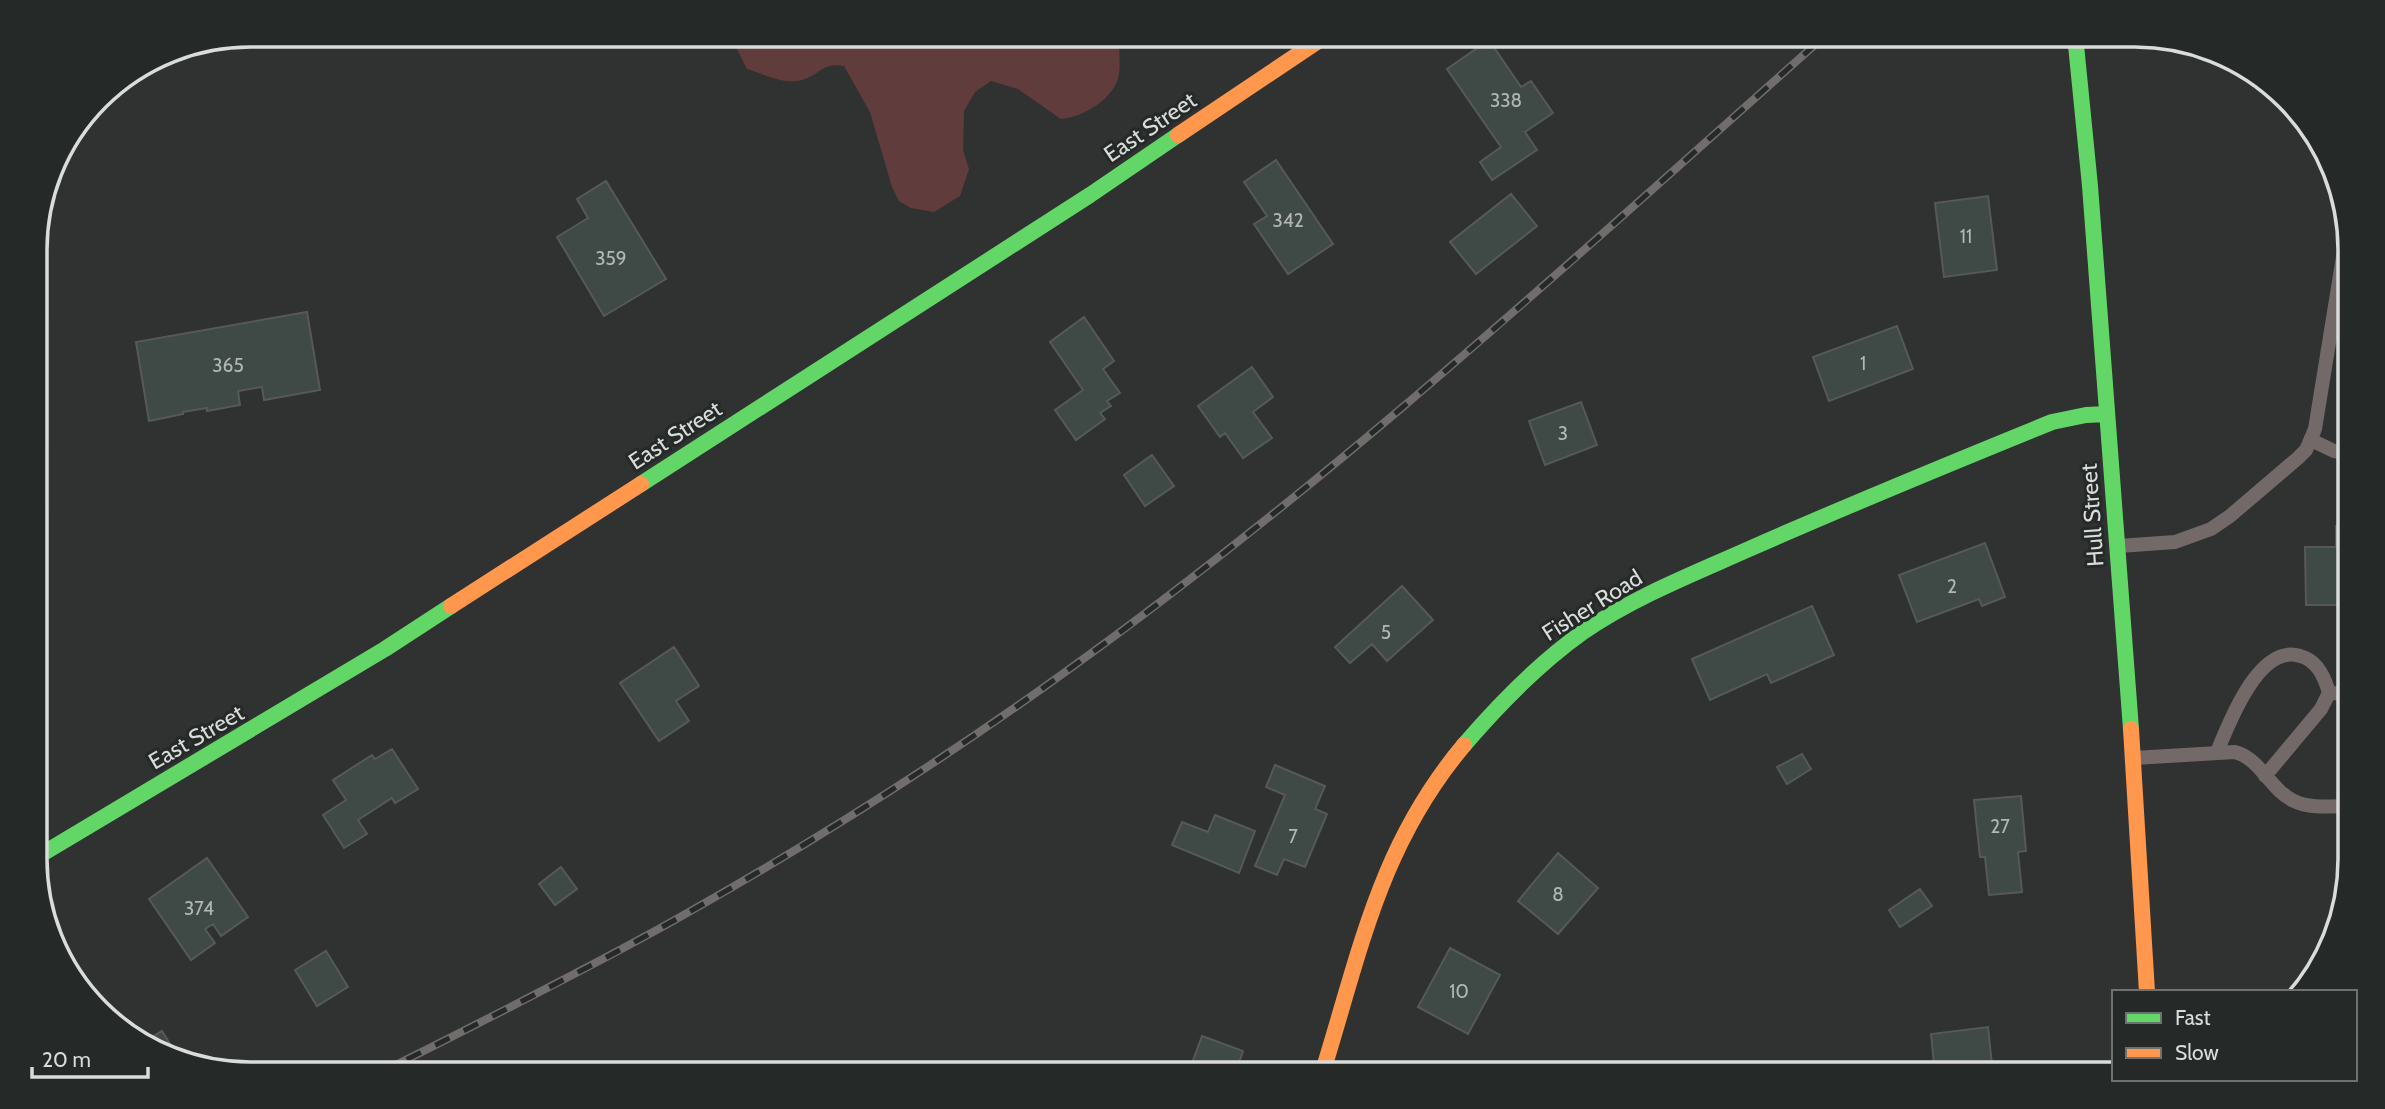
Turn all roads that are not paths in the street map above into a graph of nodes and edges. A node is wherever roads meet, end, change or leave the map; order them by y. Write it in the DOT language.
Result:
graph roads {
  1 [pos="1309,47"];
  2 [pos="2076,47"];
  3 [pos="2338,288"];
  4 [pos="2107,414"];
  5 [pos="2311,440"];
  6 [pos="2338,452"];
  7 [pos="2117,546"];
  8 [pos="2329,693"];
  9 [pos="2338,693"];
  10 [pos="2217,752"];
  11 [pos="2133,758"];
  12 [pos="2265,776"];
  13 [pos="2338,806"];
  14 [pos="47,852"];
  15 [pos="2147,990"];
  16 [pos="1326,1061"];
  1 -- 14 [label="main road, East Street"];
  2 -- 4 [label="main road, Hull Street"];
  3 -- 5 [label="lane"];
  4 -- 7 [label="main road, Hull Street"];
  4 -- 16 [label="main road, Fisher Road"];
  5 -- 6 [label="lane"];
  5 -- 7 [label="lane"];
  7 -- 11 [label="main road, Hull Street"];
  8 -- 9 [label="lane"];
  8 -- 10 [label="lane"];
  8 -- 12 [label="lane"];
  10 -- 11 [label="lane"];
  10 -- 12 [label="lane"];
  11 -- 15 [label="main road, Hull Street"];
  12 -- 13 [label="lane"];
}
